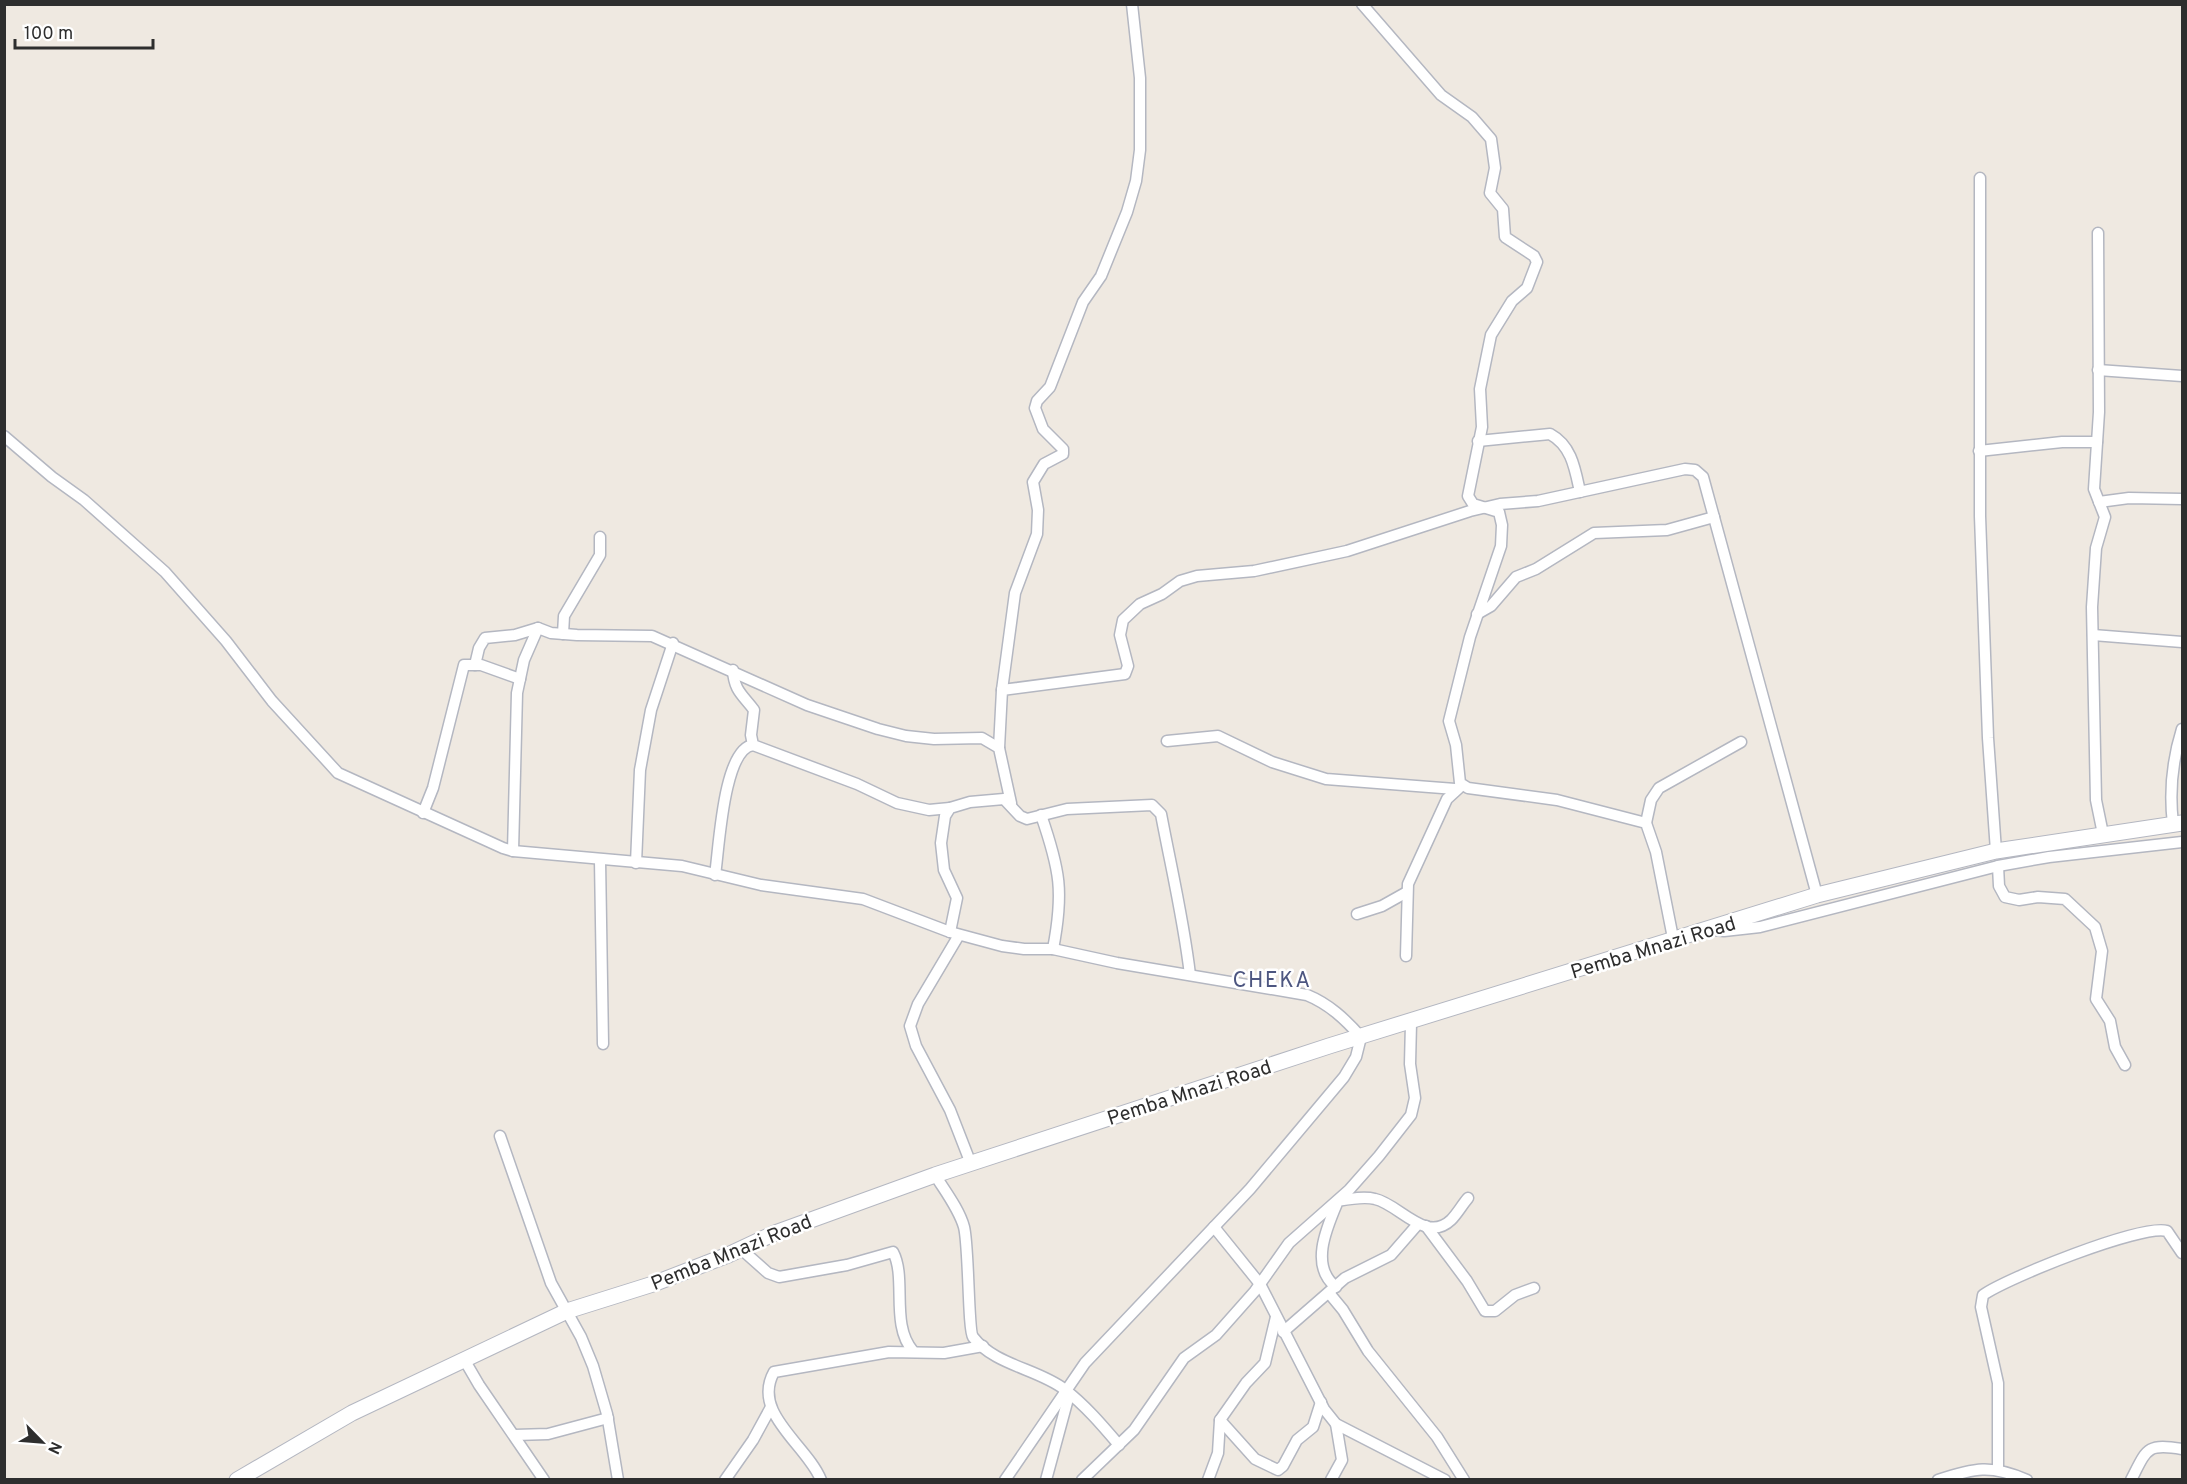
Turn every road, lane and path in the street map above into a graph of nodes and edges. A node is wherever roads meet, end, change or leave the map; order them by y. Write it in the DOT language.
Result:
graph roads {
  1 [pos="1132,4"];
  2 [pos="1362,4"];
  3 [pos="1980,178"];
  4 [pos="2098,233"];
  5 [pos="2098,370"];
  6 [pos="2182,376"];
  7 [pos="4,436"];
  8 [pos="1479,441"];
  9 [pos="2097,442"];
  10 [pos="1979,451"];
  11 [pos="1580,492"];
  12 [pos="2182,499"];
  13 [pos="2099,502"];
  14 [pos="1490,507"];
  15 [pos="1714,517"];
  16 [pos="600,537"];
  17 [pos="1477,614"];
  18 [pos="538,628"];
  19 [pos="562,634"];
  20 [pos="2093,635"];
  21 [pos="2182,642"];
  22 [pos="673,644"];
  23 [pos="475,664"];
  24 [pos="734,670"];
  25 [pos="520,679"];
  26 [pos="1002,690"];
  27 [pos="2182,729"];
  28 [pos="1167,741"];
  29 [pos="1741,742"];
  30 [pos="753,745"];
  31 [pos="999,748"];
  32 [pos="1459,788"];
  33 [pos="1011,803"];
  34 [pos="950,808"];
  35 [pos="423,813"];
  36 [pos="1041,815"];
  37 [pos="1646,823"];
  38 [pos="2178,824"];
  39 [pos="2103,834"];
  40 [pos="2182,842"];
  41 [pos="1996,850"];
  42 [pos="513,851"];
  43 [pos="600,860"];
  44 [pos="636,863"];
  45 [pos="1998,866"];
  46 [pos="715,875"];
  47 [pos="1407,892"];
  48 [pos="1817,895"];
  49 [pos="1357,914"];
  50 [pos="1713,930"];
  51 [pos="954,934"];
  52 [pos="1673,938"];
  53 [pos="1053,949"];
  54 [pos="1406,956"];
  55 [pos="1190,975"];
  56 [pos="1411,1023"];
  57 [pos="1361,1037"];
  58 [pos="603,1044"];
  59 [pos="2125,1065"];
  60 [pos="500,1136"];
  61 [pos="971,1164"];
  62 [pos="935,1175"];
  63 [pos="1468,1198"];
  64 [pos="1338,1200"];
  65 [pos="1422,1225"];
  66 [pos="1214,1227"];
  67 [pos="741,1249"];
  68 [pos="2182,1253"];
  69 [pos="1260,1284"];
  70 [pos="1534,1288"];
  71 [pos="1332,1290"];
  72 [pos="567,1311"];
  73 [pos="1276,1317"];
  74 [pos="1283,1332"];
  75 [pos="983,1346"];
  76 [pos="913,1351"];
  77 [pos="465,1360"];
  78 [pos="1067,1392"];
  79 [pos="1321,1402"];
  80 [pos="771,1407"];
  81 [pos="608,1418"];
  82 [pos="1220,1420"];
  83 [pos="1336,1424"];
  84 [pos="514,1435"];
  85 [pos="1119,1445"];
  86 [pos="2181,1448"];
  87 [pos="1998,1468"];
  88 [pos="237,1479"];
  89 [pos="544,1479"];
  90 [pos="618,1479"];
  91 [pos="725,1479"];
  92 [pos="821,1479"];
  93 [pos="1005,1479"];
  94 [pos="1046,1479"];
  95 [pos="1082,1479"];
  96 [pos="1208,1479"];
  97 [pos="1331,1479"];
  98 [pos="1445,1479"];
  99 [pos="1464,1479"];
  100 [pos="1940,1479"];
  101 [pos="2027,1479"];
  102 [pos="2131,1479"];
  1 -- 26 [label="street"];
  2 -- 8 [label="street"];
  3 -- 10 [label="street"];
  4 -- 5 [label="street"];
  5 -- 6 [label="street"];
  5 -- 9 [label="street"];
  7 -- 35 [label="street"];
  8 -- 11 [label="street"];
  8 -- 14 [label="street"];
  9 -- 10 [label="street"];
  9 -- 13 [label="street"];
  10 -- 41 [label="street"];
  11 -- 14 [label="street"];
  11 -- 15 [label="street"];
  12 -- 13 [label="street"];
  13 -- 20 [label="street"];
  14 -- 17 [label="street"];
  14 -- 26 [label="street"];
  15 -- 17 [label="street"];
  15 -- 48 [label="street"];
  16 -- 19 [label="street"];
  17 -- 32 [label="street"];
  18 -- 19 [label="street"];
  18 -- 23 [label="street"];
  18 -- 25 [label="street"];
  19 -- 22 [label="street"];
  20 -- 21 [label="street"];
  20 -- 39 [label="street"];
  22 -- 24 [label="street"];
  22 -- 44 [label="street"];
  23 -- 25 [label="street"];
  23 -- 35 [label="street"];
  24 -- 30 [label="street"];
  24 -- 31 [label="street"];
  25 -- 42 [label="street"];
  26 -- 31 [label="street"];
  27 -- 38 [label="street"];
  28 -- 32 [label="street"];
  29 -- 37 [label="street"];
  30 -- 34 [label="street"];
  30 -- 46 [label="street"];
  31 -- 33 [label="street"];
  32 -- 37 [label="street"];
  32 -- 47 [label="street"];
  33 -- 34 [label="street"];
  33 -- 36 [label="street"];
  34 -- 51 [label="street"];
  35 -- 42 [label="street"];
  36 -- 53 [label="street"];
  36 -- 55 [label="street"];
  37 -- 52 [label="street"];
  38 -- 39 [label="main road, Pemba Mnazi Road"];
  39 -- 41 [label="main road, Pemba Mnazi Road"];
  40 -- 45 [label="street"];
  41 -- 48 [label="main road, Pemba Mnazi Road"];
  42 -- 43 [label="street"];
  43 -- 44 [label="street"];
  43 -- 58 [label="street"];
  44 -- 46 [label="street"];
  45 -- 50 [label="street"];
  45 -- 59 [label="street"];
  46 -- 51 [label="street"];
  47 -- 49 [label="street"];
  47 -- 54 [label="street"];
  48 -- 50 [label="main road, Pemba Mnazi Road"];
  50 -- 52 [label="main road, Pemba Mnazi Road"];
  51 -- 53 [label="street"];
  51 -- 61 [label="street"];
  52 -- 56 [label="main road, Pemba Mnazi Road"];
  53 -- 55 [label="street"];
  55 -- 57 [label="street"];
  56 -- 57 [label="main road, Pemba Mnazi Road"];
  56 -- 64 [label="street"];
  57 -- 61 [label="main road, Pemba Mnazi Road"];
  57 -- 66 [label="street"];
  60 -- 72 [label="street"];
  61 -- 62 [label="main road, Pemba Mnazi Road"];
  62 -- 67 [label="main road, Pemba Mnazi Road"];
  62 -- 75 [label="street"];
  63 -- 65 [label="street"];
  64 -- 65 [label="street"];
  64 -- 69 [label="street"];
  64 -- 71 [label="street"];
  65 -- 70 [label="street"];
  65 -- 71 [label="street"];
  66 -- 69 [label="street"];
  66 -- 78 [label="street"];
  67 -- 72 [label="main road, Pemba Mnazi Road"];
  67 -- 76 [label="street"];
  68 -- 87 [label="street"];
  69 -- 73 [label="street"];
  69 -- 85 [label="street"];
  71 -- 74 [label="street"];
  71 -- 99 [label="street"];
  72 -- 77 [label="main road, Pemba Mnazi Road"];
  72 -- 81 [label="street"];
  73 -- 74 [label="street"];
  73 -- 82 [label="street"];
  74 -- 79 [label="street"];
  75 -- 76 [label="street"];
  75 -- 78 [label="street"];
  76 -- 80 [label="street"];
  77 -- 84 [label="street"];
  77 -- 88 [label="main road, Pemba Mnazi Road"];
  78 -- 85 [label="street"];
  78 -- 93 [label="street"];
  78 -- 94 [label="street"];
  79 -- 82 [label="street"];
  79 -- 83 [label="street"];
  80 -- 91 [label="street"];
  80 -- 92 [label="street"];
  81 -- 84 [label="street"];
  81 -- 90 [label="street"];
  82 -- 96 [label="street"];
  83 -- 97 [label="street"];
  83 -- 98 [label="street"];
  84 -- 89 [label="street"];
  85 -- 95 [label="street"];
  86 -- 102 [label="street"];
  87 -- 100 [label="street"];
  87 -- 101 [label="street"];
}
